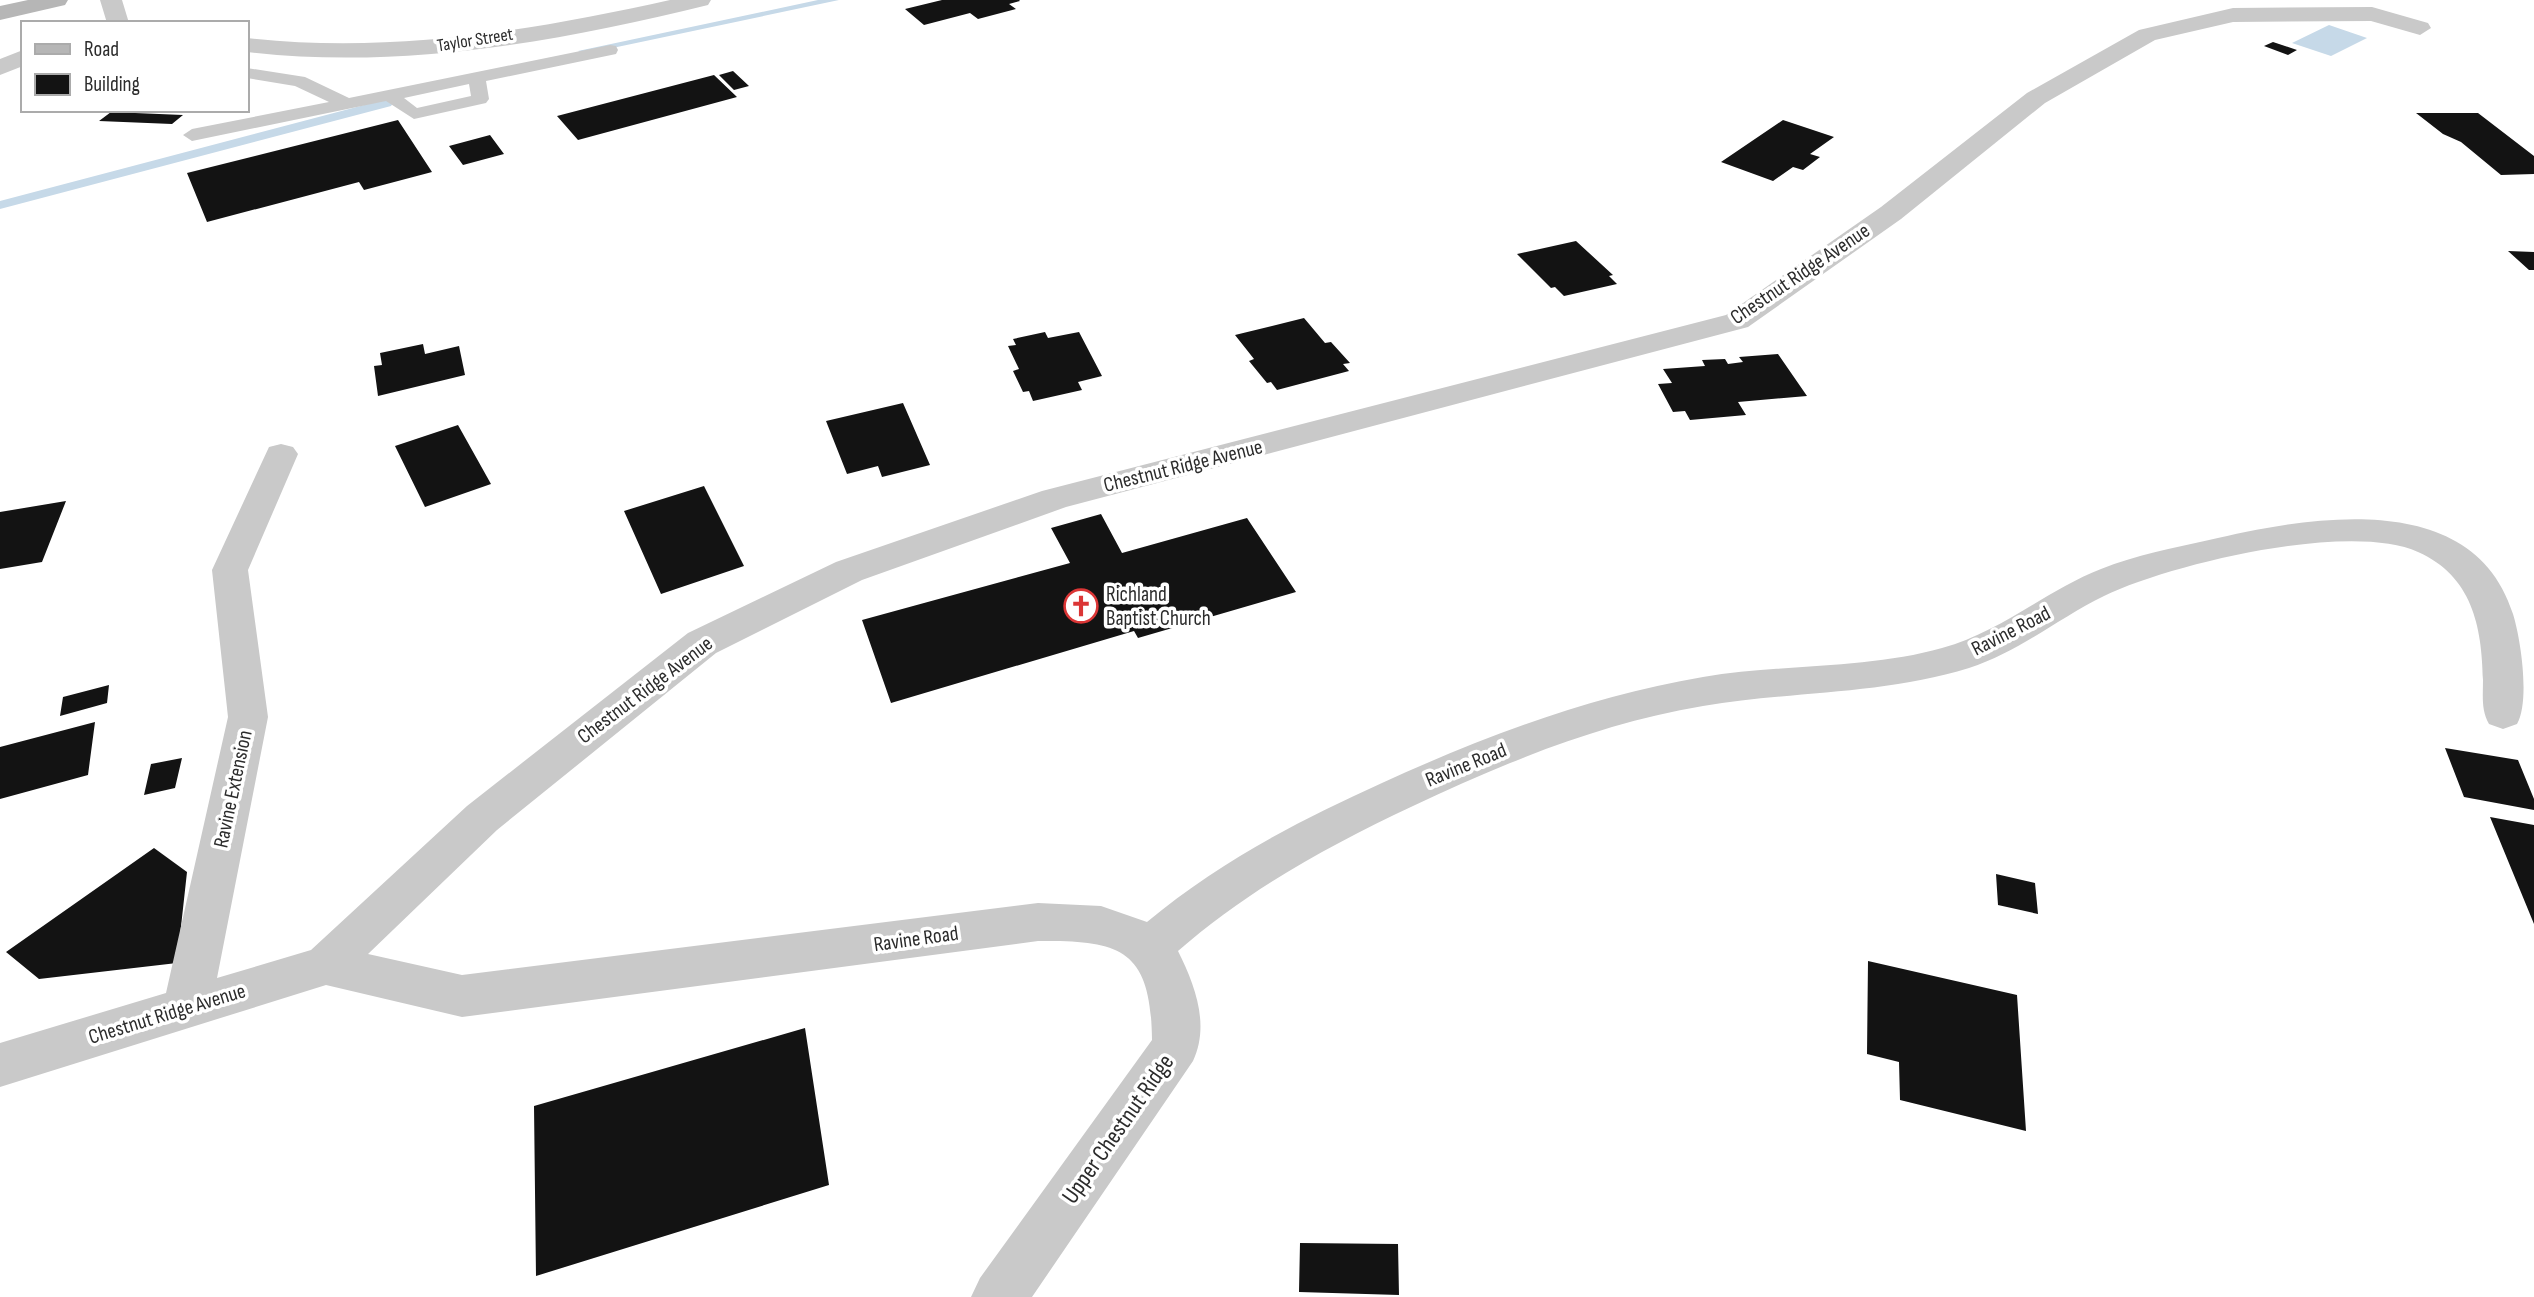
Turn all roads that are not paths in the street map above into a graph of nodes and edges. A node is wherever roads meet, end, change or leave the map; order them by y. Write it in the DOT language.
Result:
graph roads {
  1 [pos="57,0"];
  2 [pos="111,0"];
  3 [pos="701,0"];
  4 [pos="0,13"];
  5 [pos="117,21"];
  6 [pos="2420,28"];
  7 [pos="248,46"];
  8 [pos="610,50"];
  9 [pos="21,58"];
  10 [pos="0,68"];
  11 [pos="248,73"];
  12 [pos="347,104"];
  13 [pos="192,135"];
  14 [pos="281,454"];
  15 [pos="2503,715"];
  16 [pos="1149,948"];
  17 [pos="326,965"];
  18 [pos="187,1007"];
  19 [pos="0,1065"];
  20 [pos="999,1297"];
  1 -- 4 [label="street"];
  2 -- 5 [label="street"];
  3 -- 7 [label="street, Taylor Street"];
  6 -- 17 [label="street, Chestnut Ridge Avenue"];
  8 -- 12 [label="lane"];
  9 -- 10 [label="street"];
  11 -- 12 [label="lane"];
  12 -- 13 [label="lane"];
  14 -- 18 [label="street, Ravine Extension"];
  15 -- 16 [label="street, Ravine Road"];
  16 -- 17 [label="street, Ravine Road"];
  16 -- 20 [label="street, Upper Chestnut Ridge"];
  17 -- 18 [label="street, Chestnut Ridge Avenue"];
  18 -- 19 [label="street, Chestnut Ridge Avenue"];
}
